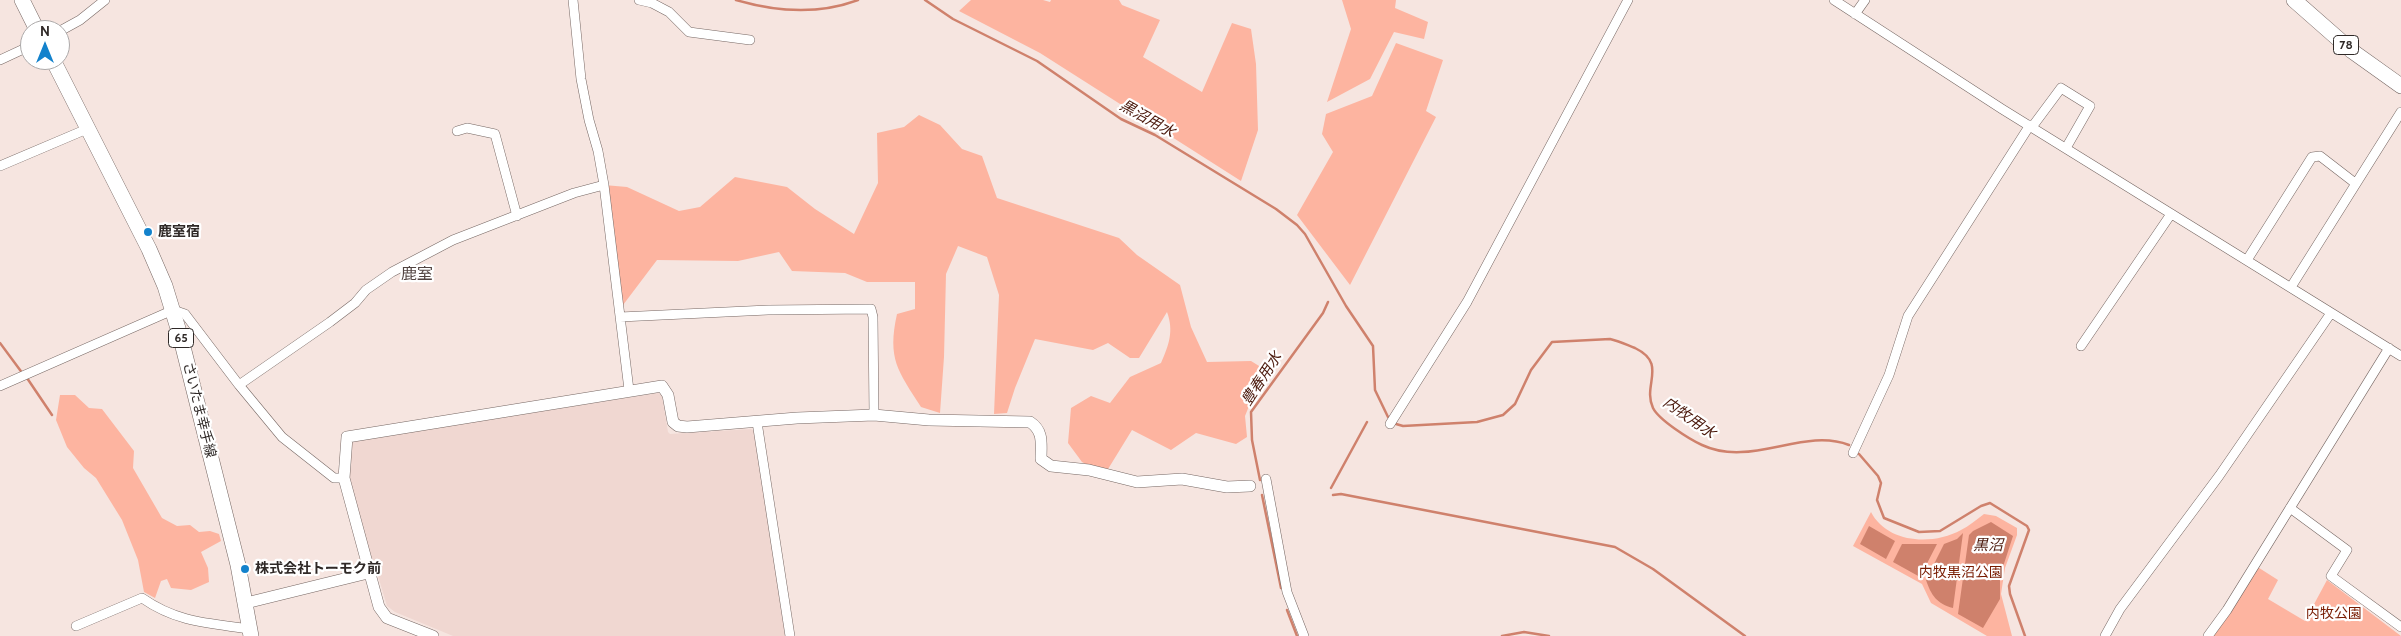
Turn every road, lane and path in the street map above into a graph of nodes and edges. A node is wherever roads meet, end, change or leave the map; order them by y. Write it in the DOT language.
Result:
graph roads {
  1 [pos="22,0"];
  2 [pos="105,0"];
  3 [pos="573,0"];
  4 [pos="639,0"];
  5 [pos="1628,0"];
  6 [pos="1834,0"];
  7 [pos="1865,0"];
  8 [pos="2294,0"];
  9 [pos="1855,14"];
  10 [pos="32,20"];
  11 [pos="70,26"];
  12 [pos="750,40"];
  13 [pos="20,51"];
  14 [pos="0,60"];
  15 [pos="57,70"];
  16 [pos="2401,86"];
  17 [pos="2401,112"];
  18 [pos="2031,126"];
  19 [pos="87,129"];
  20 [pos="457,131"];
  21 [pos="2066,148"];
  22 [pos="0,166"];
  23 [pos="2355,183"];
  24 [pos="604,185"];
  25 [pos="2171,214"];
  26 [pos="517,216"];
  27 [pos="2247,260"];
  28 [pos="2290,287"];
  29 [pos="173,310"];
  30 [pos="2331,313"];
  31 [pos="620,317"];
  32 [pos="2081,346"];
  33 [pos="2388,348"];
  34 [pos="2401,356"];
  35 [pos="239,385"];
  36 [pos="0,386"];
  37 [pos="629,390"];
  38 [pos="874,416"];
  39 [pos="757,422"];
  40 [pos="1390,424"];
  41 [pos="1852,453"];
  42 [pos="344,478"];
  43 [pos="1250,486"];
  44 [pos="2290,508"];
  45 [pos="368,573"];
  46 [pos="246,603"];
  47 [pos="76,626"];
  48 [pos="2401,627"];
  49 [pos="251,632"];
  50 [pos="433,636"];
  51 [pos="790,636"];
  52 [pos="1304,636"];
  53 [pos="2105,636"];
  54 [pos="2208,636"];
  1 -- 10 [label="main road"];
  2 -- 11 [label="street"];
  3 -- 24 [label="street"];
  4 -- 12 [label="street"];
  5 -- 40 [label="street"];
  6 -- 9 [label="street"];
  7 -- 9 [label="street"];
  8 -- 16 [label="main road, 78"];
  9 -- 18 [label="street"];
  13 -- 14 [label="street"];
  15 -- 19 [label="main road, さいたま幸手線 / 65"];
  17 -- 23 [label="street"];
  18 -- 21 [label="street"];
  18 -- 21 [label="street"];
  18 -- 41 [label="street"];
  19 -- 22 [label="street"];
  19 -- 29 [label="main road, さいたま幸手線 / 65"];
  20 -- 26 [label="street"];
  21 -- 25 [label="street"];
  23 -- 27 [label="street"];
  23 -- 28 [label="street"];
  24 -- 26 [label="street"];
  24 -- 31 [label="street"];
  25 -- 27 [label="street"];
  25 -- 32 [label="street"];
  26 -- 35 [label="street"];
  27 -- 28 [label="street"];
  28 -- 30 [label="street"];
  29 -- 35 [label="street"];
  29 -- 36 [label="street"];
  29 -- 46 [label="main road, さいたま幸手線 / 65"];
  30 -- 33 [label="street"];
  30 -- 53 [label="street"];
  31 -- 37 [label="street"];
  31 -- 38 [label="street"];
  33 -- 34 [label="street"];
  33 -- 44 [label="street"];
  35 -- 42 [label="street"];
  37 -- 39 [label="street"];
  37 -- 42 [label="street"];
  38 -- 39 [label="street"];
  38 -- 43 [label="street"];
  39 -- 51 [label="street"];
  42 -- 45 [label="street"];
  43 -- 52 [label="street"];
  44 -- 48 [label="street"];
  44 -- 54 [label="street"];
  45 -- 46 [label="street"];
  45 -- 50 [label="street"];
  46 -- 49 [label="main road, さいたま幸手線 / 65"];
  47 -- 49 [label="street"];
}
